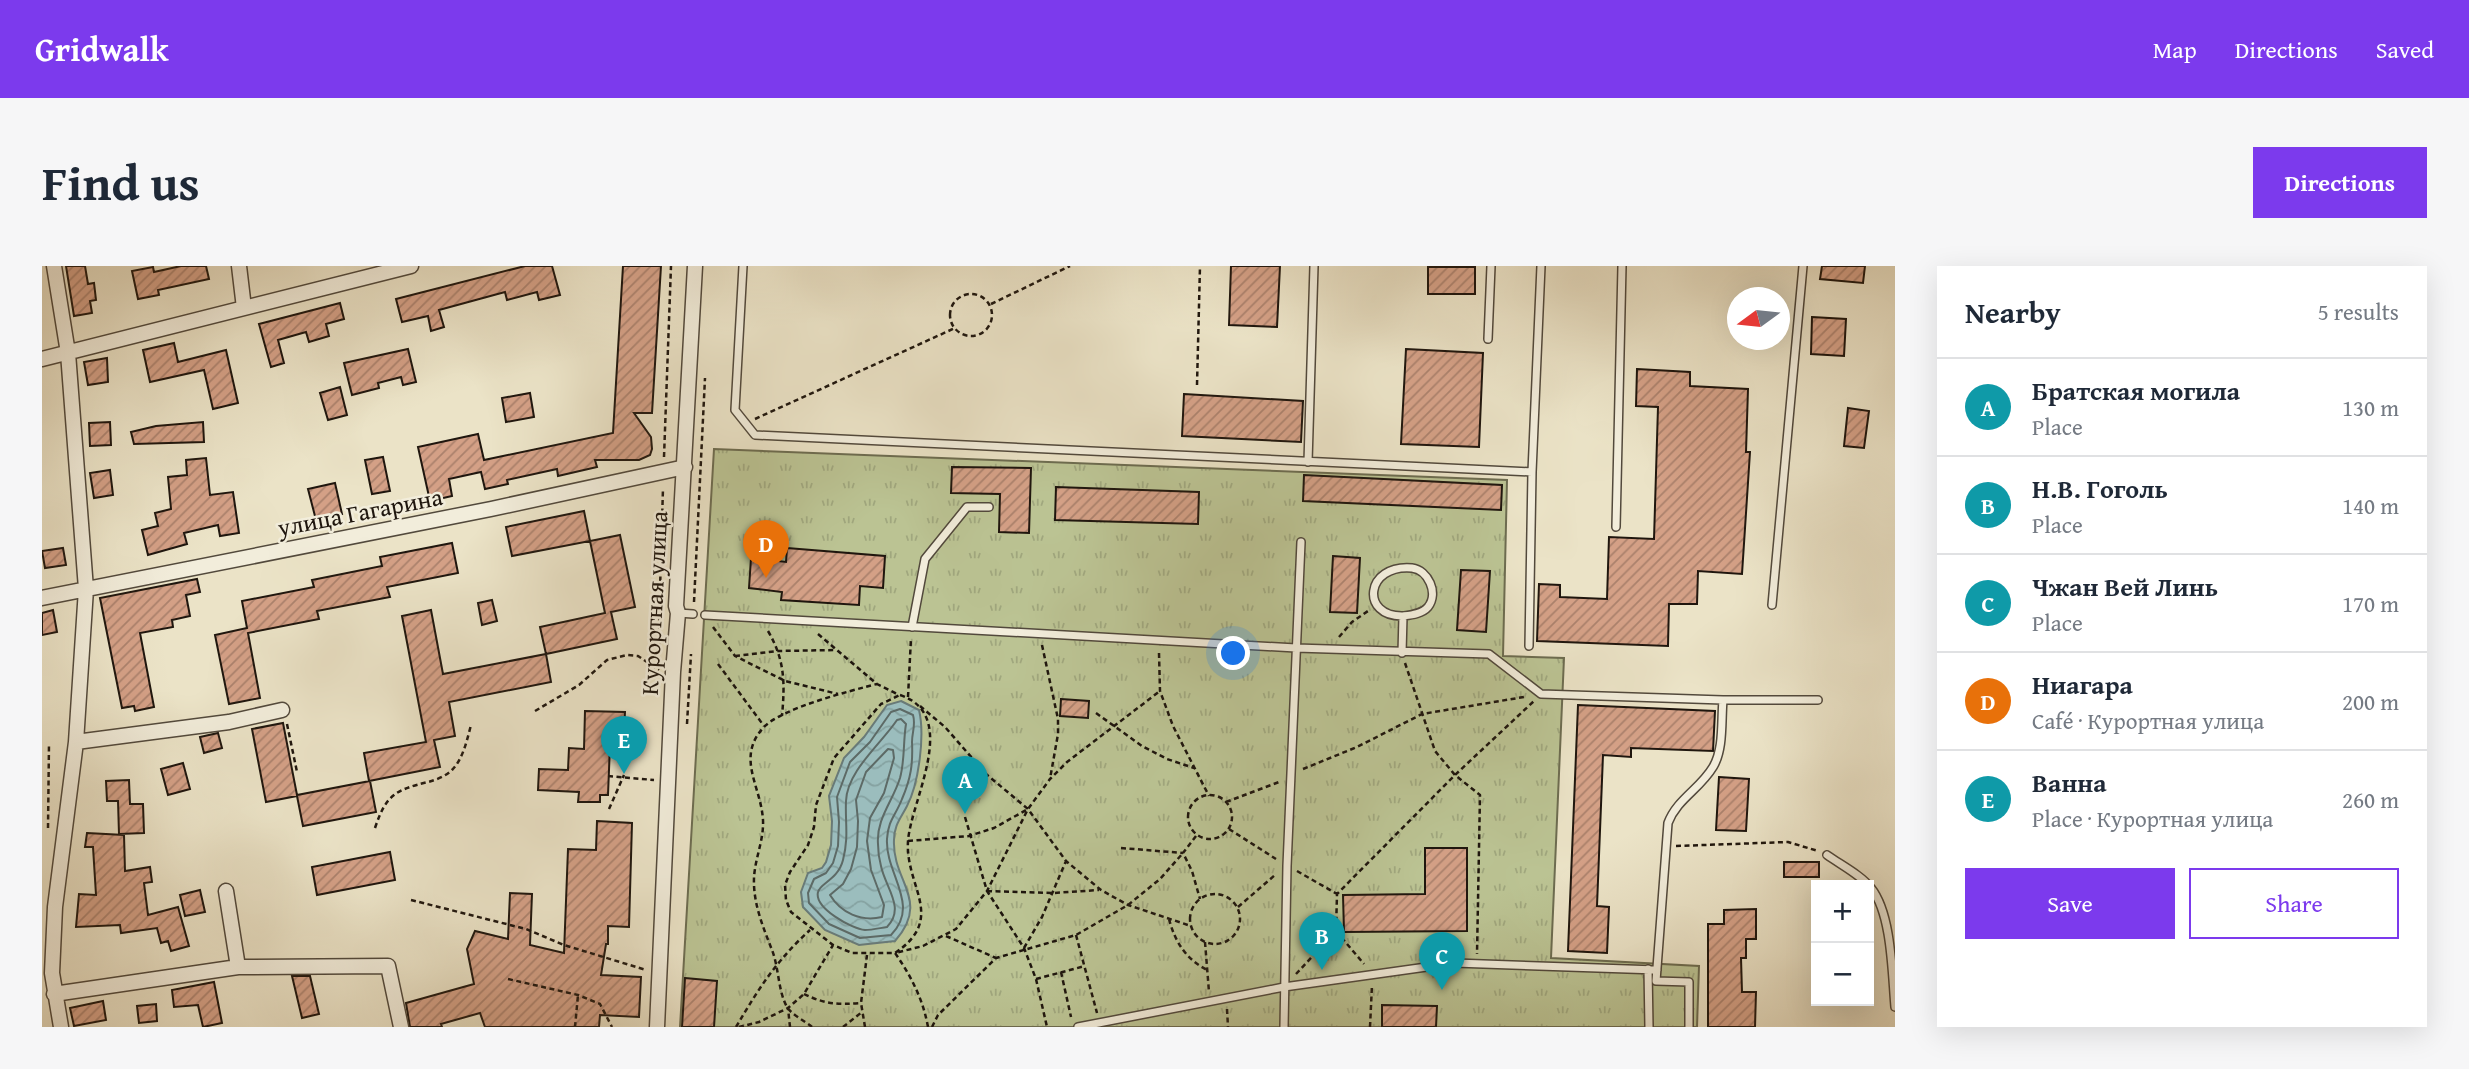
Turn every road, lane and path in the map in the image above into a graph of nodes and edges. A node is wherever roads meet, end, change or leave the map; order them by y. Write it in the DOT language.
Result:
graph roads {
  1 [pos="54,266"];
  2 [pos="239,266"];
  3 [pos="411,266"];
  4 [pos="671,266"];
  5 [pos="695,266"];
  6 [pos="743,266"];
  7 [pos="1070,266"];
  8 [pos="1200,266"];
  9 [pos="1314,266"];
  10 [pos="1491,266"];
  11 [pos="1541,266"];
  12 [pos="1622,266"];
  13 [pos="1803,266"];
  14 [pos="990,305"];
  15 [pos="244,307"];
  16 [pos="955,328"];
  17 [pos="1488,339"];
  18 [pos="68,353"];
  19 [pos="42,359"];
  20 [pos="706,370"];
  21 [pos="1197,385"];
  22 [pos="746,423"];
  23 [pos="1308,462"];
  24 [pos="685,467"];
  25 [pos="664,471"];
  26 [pos="1532,472"];
  27 [pos="989,507"];
  28 [pos="1616,527"];
  29 [pos="1300,542"];
  30 [pos="86,589"];
  31 [pos="660,591"];
  32 [pos="42,598"];
  33 [pos="660,604"];
  34 [pos="1376,604"];
  35 [pos="1772,605"];
  36 [pos="678,613"];
  37 [pos="693,614"];
  38 [pos="705,615"];
  39 [pos="1403,616"];
  40 [pos="761,619"];
  41 [pos="801,621"];
  42 [pos="912,627"];
  43 [pos="1039,634"];
  44 [pos="1160,641"];
  45 [pos="1529,646"];
  46 [pos="1296,648"];
  47 [pos="1331,648"];
  48 [pos="838,650"];
  49 [pos="778,651"];
  50 [pos="1402,653"];
  51 [pos="734,656"];
  52 [pos="718,664"];
  53 [pos="785,681"];
  54 [pos="877,684"];
  55 [pos="1160,691"];
  56 [pos="838,694"];
  57 [pos="1541,694"];
  58 [pos="900,695"];
  59 [pos="908,698"];
  60 [pos="1723,700"];
  61 [pos="1818,701"];
  62 [pos="919,705"];
  63 [pos="535,711"];
  64 [pos="1096,713"];
  65 [pos="1422,714"];
  66 [pos="284,715"];
  67 [pos="782,716"];
  68 [pos="471,725"];
  69 [pos="764,726"];
  70 [pos="1115,726"];
  71 [pos="76,742"];
  72 [pos="48,743"];
  73 [pos="1194,768"];
  74 [pos="297,772"];
  75 [pos="1455,775"];
  76 [pos="608,776"];
  77 [pos="624,776"];
  78 [pos="1290,778"];
  79 [pos="1050,779"];
  80 [pos="668,782"];
  81 [pos="1209,796"];
  82 [pos="1226,802"];
  83 [pos="609,809"];
  84 [pos="1028,809"];
  85 [pos="965,817"];
  86 [pos="375,828"];
  87 [pos="48,831"];
  88 [pos="1196,835"];
  89 [pos="969,836"];
  90 [pos="908,841"];
  91 [pos="1666,847"];
  92 [pos="1121,848"];
  93 [pos="1183,853"];
  94 [pos="1827,855"];
  95 [pos="1066,861"];
  96 [pos="1287,866"];
  97 [pos="1101,890"];
  98 [pos="226,891"];
  99 [pos="987,891"];
  100 [pos="1054,892"];
  101 [pos="1200,899"];
  102 [pos="411,900"];
  103 [pos="1128,905"];
  104 [pos="1238,907"];
  105 [pos="49,909"];
  106 [pos="1169,919"];
  107 [pos="1191,926"];
  108 [pos="811,930"];
  109 [pos="1336,931"];
  110 [pos="1076,935"];
  111 [pos="946,936"];
  112 [pos="1205,942"];
  113 [pos="833,945"];
  114 [pos="1024,948"];
  115 [pos="895,953"];
  116 [pos="867,954"];
  117 [pos="996,958"];
  118 [pos="1477,964"];
  119 [pos="776,965"];
  120 [pos="1085,966"];
  121 [pos="238,967"];
  122 [pos="1207,970"];
  123 [pos="1652,970"];
  124 [pos="1061,972"];
  125 [pos="659,974"];
  126 [pos="1372,974"];
  127 [pos="508,979"];
  128 [pos="1036,979"];
  129 [pos="1283,987"];
  130 [pos="54,994"];
  131 [pos="804,994"];
  132 [pos="578,995"];
  133 [pos="1227,999"];
  134 [pos="1210,1002"];
  135 [pos="861,1003"];
  136 [pos="1895,1007"];
  137 [pos="788,1008"];
  138 [pos="862,1012"];
  139 [pos="1099,1023"];
  140 [pos="1649,1026"];
  141 [pos="61,1027"];
  142 [pos="401,1027"];
  143 [pos="575,1027"];
  144 [pos="612,1027"];
  145 [pos="657,1027"];
  146 [pos="737,1027"];
  147 [pos="790,1027"];
  148 [pos="812,1027"];
  149 [pos="843,1027"];
  150 [pos="865,1027"];
  151 [pos="930,1027"];
  152 [pos="1047,1027"];
  153 [pos="1075,1027"];
  154 [pos="1228,1027"];
  155 [pos="1284,1027"];
  156 [pos="1370,1027"];
  157 [pos="1689,1027"];
  1 -- 18 [label="street"];
  2 -- 15 [label="street"];
  3 -- 15 [label="street"];
  4 -- 25 [label="path"];
  5 -- 24 [label="street, Курортная улица"];
  6 -- 22 [label="lane"];
  7 -- 14 [label="path"];
  8 -- 21 [label="path"];
  9 -- 23 [label="lane"];
  10 -- 17 [label="lane"];
  11 -- 26 [label="lane"];
  12 -- 28 [label="lane"];
  13 -- 35 [label="lane"];
  14 -- 16 [label="path"];
  14 -- 16 [label="path"];
  15 -- 18 [label="street"];
  16 -- 22 [label="path"];
  18 -- 19 [label="street"];
  18 -- 30 [label="street"];
  20 -- 37 [label="path"];
  22 -- 23 [label="lane"];
  23 -- 26 [label="lane"];
  24 -- 25 [label="street, улица Гагарина"];
  24 -- 36 [label="street, Курортная улица"];
  25 -- 30 [label="street, улица Гагарина"];
  25 -- 31 [label="path"];
  26 -- 45 [label="lane"];
  27 -- 42 [label="lane"];
  29 -- 46 [label="lane"];
  30 -- 32 [label="street, улица Гагарина"];
  30 -- 71 [label="street"];
  33 -- 63 [label="path"];
  34 -- 39 [label="lane"];
  34 -- 39 [label="lane"];
  34 -- 47 [label="path"];
  36 -- 37 [label="lane"];
  36 -- 80 [label="street, Курортная улица"];
  38 -- 40 [label="lane"];
  38 -- 51 [label="path"];
  39 -- 50 [label="lane"];
  40 -- 41 [label="lane"];
  40 -- 49 [label="path"];
  41 -- 42 [label="lane"];
  41 -- 48 [label="path"];
  42 -- 43 [label="lane"];
  42 -- 59 [label="path"];
  43 -- 44 [label="lane"];
  43 -- 79 [label="path"];
  44 -- 46 [label="lane"];
  44 -- 55 [label="path"];
  46 -- 47 [label="lane"];
  46 -- 78 [label="lane"];
  47 -- 50 [label="lane"];
  48 -- 49 [label="path"];
  48 -- 54 [label="path"];
  49 -- 51 [label="path"];
  49 -- 53 [label="path"];
  50 -- 57 [label="lane"];
  50 -- 65 [label="path"];
  51 -- 53 [label="path"];
  52 -- 69 [label="path"];
  53 -- 56 [label="path"];
  53 -- 67 [label="path"];
  54 -- 56 [label="path"];
  54 -- 58 [label="path"];
  55 -- 70 [label="path"];
  55 -- 73 [label="path"];
  56 -- 67 [label="path"];
  57 -- 60 [label="lane"];
  57 -- 65 [label="path"];
  57 -- 75 [label="path"];
  58 -- 59 [label="path"];
  58 -- 108 [label="path"];
  59 -- 62 [label="path"];
  60 -- 61 [label="lane"];
  60 -- 91 [label="lane"];
  62 -- 84 [label="path"];
  62 -- 90 [label="path"];
  64 -- 70 [label="path"];
  65 -- 75 [label="path"];
  65 -- 78 [label="path"];
  66 -- 71 [label="street"];
  66 -- 74 [label="path"];
  67 -- 69 [label="path"];
  68 -- 86 [label="path"];
  69 -- 119 [label="path"];
  70 -- 73 [label="path"];
  70 -- 79 [label="path"];
  71 -- 105 [label="street"];
  72 -- 87 [label="path"];
  73 -- 81 [label="path"];
  75 -- 109 [label="path"];
  75 -- 118 [label="path"];
  76 -- 77 [label="path"];
  77 -- 80 [label="path"];
  77 -- 83 [label="path"];
  78 -- 82 [label="path"];
  78 -- 96 [label="lane"];
  79 -- 84 [label="path"];
  80 -- 125 [label="street, Курортная улица"];
  81 -- 82 [label="path"];
  81 -- 88 [label="path"];
  82 -- 88 [label="path"];
  84 -- 89 [label="path"];
  84 -- 95 [label="path"];
  84 -- 99 [label="path"];
  85 -- 89 [label="path"];
  88 -- 93 [label="path"];
  89 -- 90 [label="path"];
  89 -- 99 [label="path"];
  90 -- 115 [label="path"];
  91 -- 94 [label="path"];
  91 -- 123 [label="lane"];
  92 -- 93 [label="path"];
  93 -- 101 [label="path"];
  93 -- 103 [label="path"];
  94 -- 136 [label="lane"];
  95 -- 97 [label="path"];
  95 -- 100 [label="path"];
  96 -- 104 [label="path"];
  96 -- 129 [label="lane"];
  97 -- 100 [label="path"];
  97 -- 103 [label="path"];
  98 -- 121 [label="street"];
  99 -- 100 [label="path"];
  99 -- 111 [label="path"];
  99 -- 114 [label="path"];
  100 -- 114 [label="path"];
  101 -- 104 [label="path"];
  101 -- 107 [label="path"];
  102 -- 125 [label="path"];
  103 -- 106 [label="path"];
  103 -- 110 [label="path"];
  104 -- 112 [label="path"];
  105 -- 130 [label="street"];
  106 -- 107 [label="path"];
  106 -- 122 [label="path"];
  107 -- 112 [label="path"];
  108 -- 113 [label="path"];
  108 -- 119 [label="path"];
  109 -- 126 [label="path"];
  109 -- 129 [label="path"];
  110 -- 114 [label="path"];
  110 -- 120 [label="path"];
  111 -- 115 [label="path"];
  111 -- 117 [label="path"];
  112 -- 122 [label="path"];
  113 -- 116 [label="path"];
  113 -- 131 [label="path"];
  114 -- 117 [label="path"];
  114 -- 128 [label="path"];
  115 -- 116 [label="path"];
  115 -- 151 [label="path"];
  116 -- 135 [label="path"];
  117 -- 151 [label="path"];
  118 -- 123 [label="lane"];
  118 -- 126 [label="lane"];
  119 -- 137 [label="path"];
  119 -- 146 [label="path"];
  120 -- 124 [label="path"];
  120 -- 139 [label="path"];
  121 -- 130 [label="street"];
  121 -- 142 [label="street"];
  122 -- 134 [label="path"];
  123 -- 140 [label="lane"];
  123 -- 157 [label="lane"];
  124 -- 128 [label="path"];
  124 -- 153 [label="path"];
  125 -- 145 [label="street, Курортная улица"];
  126 -- 129 [label="lane"];
  126 -- 156 [label="path"];
  127 -- 132 [label="path"];
  128 -- 152 [label="path"];
  129 -- 133 [label="lane"];
  129 -- 155 [label="lane"];
  130 -- 141 [label="street"];
  131 -- 135 [label="path"];
  131 -- 137 [label="path"];
  132 -- 143 [label="path"];
  132 -- 144 [label="path"];
  133 -- 134 [label="lane"];
  133 -- 154 [label="path"];
  134 -- 139 [label="lane"];
  135 -- 138 [label="path"];
  137 -- 146 [label="path"];
  137 -- 147 [label="path"];
  137 -- 148 [label="path"];
  138 -- 149 [label="path"];
  138 -- 150 [label="path"];
  139 -- 153 [label="lane"];
}
